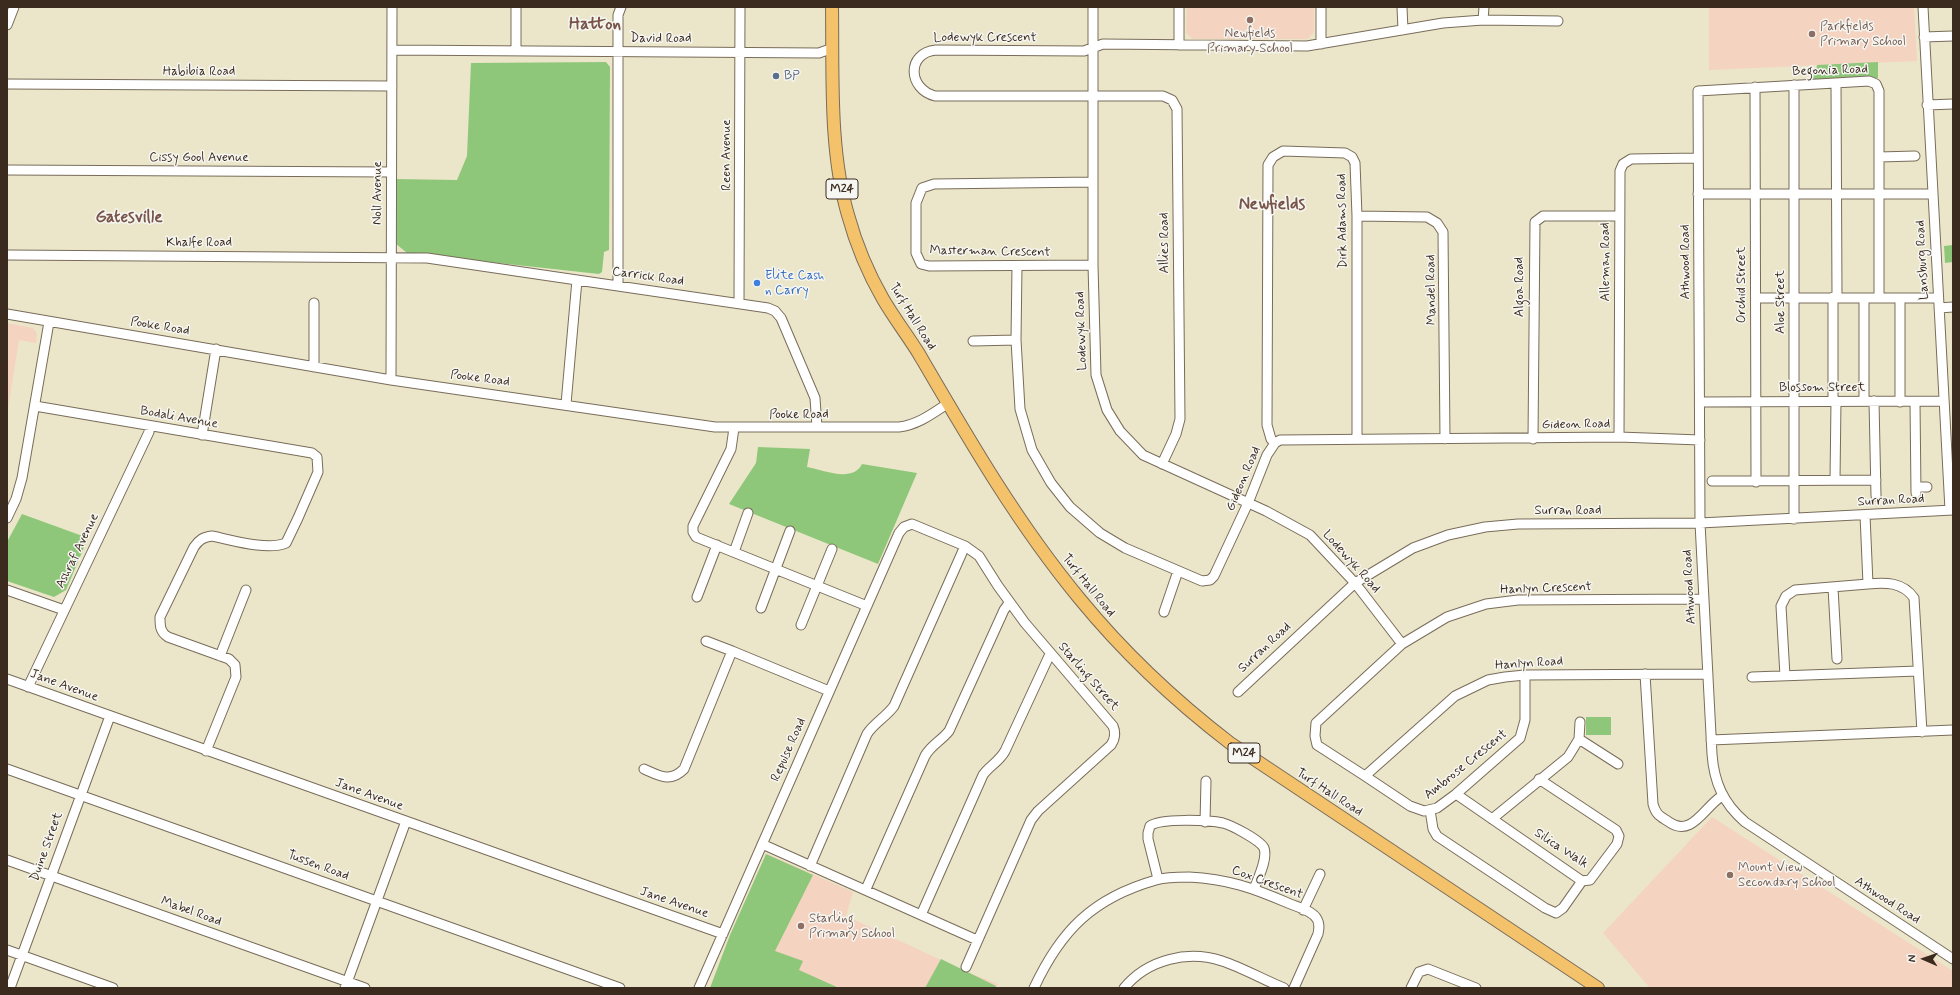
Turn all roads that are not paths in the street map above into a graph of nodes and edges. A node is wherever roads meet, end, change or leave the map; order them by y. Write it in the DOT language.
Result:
graph roads {
  1 [pos="14,7"];
  2 [pos="392,7"];
  3 [pos="516,7"];
  4 [pos="621,7"];
  5 [pos="740,7"];
  6 [pos="832,7"];
  7 [pos="1093,7"];
  8 [pos="1179,7"];
  9 [pos="1321,7"];
  10 [pos="1402,7"];
  11 [pos="1484,7"];
  12 [pos="1923,7"];
  13 [pos="1483,20"];
  14 [pos="1558,21"];
  15 [pos="7,25"];
  16 [pos="1402,30"];
  17 [pos="1953,36"];
  18 [pos="1924,37"];
  19 [pos="1321,44"];
  20 [pos="1179,45"];
  21 [pos="833,48"];
  22 [pos="1093,48"];
  23 [pos="392,50"];
  24 [pos="516,51"];
  25 [pos="618,52"];
  26 [pos="740,53"];
  27 [pos="1836,83"];
  28 [pos="7,84"];
  29 [pos="1794,85"];
  30 [pos="392,86"];
  31 [pos="1755,87"];
  32 [pos="1698,91"];
  33 [pos="1093,96"];
  34 [pos="1953,104"];
  35 [pos="1927,105"];
  36 [pos="1915,156"];
  37 [pos="1878,157"];
  38 [pos="1698,158"];
  39 [pos="7,170"];
  40 [pos="391,172"];
  41 [pos="1093,182"];
  42 [pos="1836,193"];
  43 [pos="1878,193"];
  44 [pos="1698,194"];
  45 [pos="1755,194"];
  46 [pos="1794,194"];
  47 [pos="1932,194"];
  48 [pos="1357,216"];
  49 [pos="1619,216"];
  50 [pos="7,255"];
  51 [pos="391,257"];
  52 [pos="1093,265"];
  53 [pos="1017,266"];
  54 [pos="577,280"];
  55 [pos="618,285"];
  56 [pos="1794,297"];
  57 [pos="1835,297"];
  58 [pos="1756,298"];
  59 [pos="1864,298"];
  60 [pos="1879,298"];
  61 [pos="1900,298"];
  62 [pos="1938,298"];
  63 [pos="314,303"];
  64 [pos="739,303"];
  65 [pos="1953,307"];
  66 [pos="1939,308"];
  67 [pos="7,314"];
  68 [pos="49,322"];
  69 [pos="1016,340"];
  70 [pos="973,341"];
  71 [pos="216,349"];
  72 [pos="314,366"];
  73 [pos="390,380"];
  74 [pos="1794,401"];
  75 [pos="1835,401"];
  76 [pos="1864,401"];
  77 [pos="1944,401"];
  78 [pos="1700,402"];
  79 [pos="1755,402"];
  80 [pos="1874,402"];
  81 [pos="1900,402"];
  82 [pos="1915,402"];
  83 [pos="566,404"];
  84 [pos="947,404"];
  85 [pos="35,406"];
  86 [pos="150,426"];
  87 [pos="817,427"];
  88 [pos="734,428"];
  89 [pos="1949,431"];
  90 [pos="202,436"];
  91 [pos="1619,437"];
  92 [pos="1356,439"];
  93 [pos="1445,439"];
  94 [pos="1533,439"];
  95 [pos="1700,440"];
  96 [pos="1275,443"];
  97 [pos="1162,464"];
  98 [pos="1835,480"];
  99 [pos="1876,480"];
  100 [pos="1712,481"];
  101 [pos="1794,481"];
  102 [pos="1756,482"];
  103 [pos="1927,487"];
  104 [pos="1876,496"];
  105 [pos="1248,503"];
  106 [pos="1952,510"];
  107 [pos="748,513"];
  108 [pos="1865,515"];
  109 [pos="7,518"];
  110 [pos="1794,519"];
  111 [pos="1700,523"];
  112 [pos="907,525"];
  113 [pos="790,531"];
  114 [pos="717,545"];
  115 [pos="965,546"];
  116 [pos="832,549"];
  117 [pos="734,552"];
  118 [pos="775,569"];
  119 [pos="1178,571"];
  120 [pos="1354,583"];
  121 [pos="1868,584"];
  122 [pos="818,586"];
  123 [pos="1833,588"];
  124 [pos="7,590"];
  125 [pos="246,590"];
  126 [pos="697,597"];
  127 [pos="1704,599"];
  128 [pos="1009,603"];
  129 [pos="867,606"];
  130 [pos="761,608"];
  131 [pos="64,610"];
  132 [pos="1164,612"];
  133 [pos="801,625"];
  134 [pos="706,641"];
  135 [pos="1402,644"];
  136 [pos="732,651"];
  137 [pos="1050,654"];
  138 [pos="220,656"];
  139 [pos="1837,659"];
  140 [pos="1918,671"];
  141 [pos="1645,674"];
  142 [pos="1708,674"];
  143 [pos="1526,675"];
  144 [pos="1785,676"];
  145 [pos="1752,677"];
  146 [pos="7,679"];
  147 [pos="28,687"];
  148 [pos="829,691"];
  149 [pos="1238,692"];
  150 [pos="110,716"];
  151 [pos="1580,722"];
  152 [pos="1953,730"];
  153 [pos="1922,732"];
  154 [pos="1579,739"];
  155 [pos="1711,740"];
  156 [pos="206,751"];
  157 [pos="1618,764"];
  158 [pos="7,769"];
  159 [pos="644,769"];
  160 [pos="1365,776"];
  161 [pos="1539,779"];
  162 [pos="1206,781"];
  163 [pos="1456,794"];
  164 [pos="80,796"];
  165 [pos="1722,796"];
  166 [pos="1430,810"];
  167 [pos="1492,819"];
  168 [pos="406,821"];
  169 [pos="1205,822"];
  170 [pos="762,844"];
  171 [pos="7,860"];
  172 [pos="810,866"];
  173 [pos="1320,874"];
  174 [pos="51,876"];
  175 [pos="1158,879"];
  176 [pos="1582,881"];
  177 [pos="866,889"];
  178 [pos="1254,889"];
  179 [pos="378,901"];
  180 [pos="1303,910"];
  181 [pos="921,915"];
  182 [pos="723,934"];
  183 [pos="977,940"];
  184 [pos="7,950"];
  185 [pos="22,956"];
  186 [pos="1953,959"];
  187 [pos="966,967"];
  188 [pos="346,985"];
  189 [pos="10,988"];
  190 [pos="113,988"];
  191 [pos="365,988"];
  192 [pos="620,988"];
  193 [pos="699,988"];
  194 [pos="1034,988"];
  195 [pos="1124,988"];
  196 [pos="1284,988"];
  197 [pos="1294,988"];
  198 [pos="1411,988"];
  199 [pos="1476,988"];
  200 [pos="1598,988"];
  1 -- 15 [label="street"];
  2 -- 23 [label="street, Noll Avenue"];
  3 -- 24 [label="street"];
  4 -- 25 [label="street"];
  5 -- 26 [label="street, Reen Avenue"];
  6 -- 21 [label="main road, Turf Hall Road / M24"];
  7 -- 22 [label="street, Lodewyk Road"];
  8 -- 20 [label="street"];
  9 -- 19 [label="street"];
  10 -- 16 [label="street"];
  11 -- 13 [label="street"];
  12 -- 18 [label="street, Lansburg Road"];
  13 -- 14 [label="street, Lodewyk Crescent"];
  13 -- 16 [label="street, Lodewyk Crescent"];
  16 -- 19 [label="street, Lodewyk Crescent"];
  17 -- 18 [label="street"];
  18 -- 35 [label="street, Lansburg Road"];
  19 -- 20 [label="street, Lodewyk Crescent"];
  20 -- 22 [label="street, Lodewyk Crescent"];
  21 -- 26 [label="street, David Road"];
  21 -- 84 [label="main road, Turf Hall Road / M24"];
  22 -- 33 [label="street, Lodewyk Road"];
  22 -- 33 [label="street, Lodewyk Crescent"];
  23 -- 24 [label="street, David Road"];
  23 -- 30 [label="street, Noll Avenue"];
  24 -- 25 [label="street, David Road"];
  25 -- 26 [label="street, David Road"];
  25 -- 55 [label="street"];
  26 -- 64 [label="street, Reen Avenue"];
  27 -- 29 [label="street, Begonia Road"];
  27 -- 37 [label="street, Begonia Road"];
  27 -- 42 [label="street"];
  28 -- 30 [label="street, Habibia Road"];
  29 -- 31 [label="street, Begonia Road"];
  29 -- 46 [label="street, Aloe Street"];
  30 -- 40 [label="street, Noll Avenue"];
  31 -- 32 [label="street, Begonia Road"];
  31 -- 45 [label="street, Orchid Street"];
  32 -- 38 [label="street, Athwood Road"];
  33 -- 41 [label="street, Lodewyk Road"];
  33 -- 97 [label="street, Allies Road"];
  34 -- 35 [label="street"];
  35 -- 47 [label="street, Lansburg Road"];
  36 -- 37 [label="street"];
  37 -- 43 [label="street, Begonia Road"];
  38 -- 44 [label="street, Athwood Road"];
  38 -- 49 [label="street, Alleman Road"];
  39 -- 40 [label="street, Cissy Gool Avenue"];
  40 -- 51 [label="street, Noll Avenue"];
  41 -- 52 [label="street, Lodewyk Road"];
  41 -- 53 [label="street, Masterman Crescent"];
  42 -- 43 [label="street"];
  42 -- 46 [label="street"];
  42 -- 57 [label="street"];
  43 -- 47 [label="street"];
  43 -- 60 [label="street, Begonia Road"];
  44 -- 45 [label="street"];
  44 -- 78 [label="street, Athwood Road"];
  45 -- 46 [label="street"];
  45 -- 58 [label="street, Orchid Street"];
  46 -- 56 [label="street, Aloe Street"];
  47 -- 62 [label="street, Lansburg Road"];
  48 -- 92 [label="street, Dirk Adams Road"];
  48 -- 93 [label="street, Mandel Road"];
  48 -- 96 [label="street, Dirk Adams Road"];
  49 -- 91 [label="street, Alleman Road"];
  49 -- 94 [label="street, Algoa Road"];
  50 -- 51 [label="street, Khalfe Road"];
  51 -- 54 [label="street, Carrick Road"];
  51 -- 73 [label="street, Noll Avenue"];
  52 -- 53 [label="street, Masterman Crescent"];
  52 -- 97 [label="street, Lodewyk Road"];
  53 -- 69 [label="street, Gideon Road"];
  54 -- 55 [label="street, Carrick Road"];
  54 -- 83 [label="street"];
  55 -- 64 [label="street, Carrick Road"];
  56 -- 57 [label="street"];
  56 -- 58 [label="street"];
  56 -- 74 [label="street, Aloe Street"];
  57 -- 59 [label="street"];
  57 -- 75 [label="street"];
  58 -- 79 [label="street, Orchid Street"];
  59 -- 60 [label="street"];
  59 -- 76 [label="street"];
  60 -- 61 [label="street"];
  61 -- 62 [label="street"];
  61 -- 81 [label="street"];
  62 -- 66 [label="street, Lansburg Road"];
  63 -- 72 [label="street"];
  64 -- 87 [label="street, Carrick Road"];
  65 -- 66 [label="street"];
  66 -- 77 [label="street, Lansburg Road"];
  67 -- 68 [label="street, Pooke Road"];
  68 -- 71 [label="street, Pooke Road"];
  68 -- 85 [label="street"];
  69 -- 70 [label="street"];
  69 -- 119 [label="street, Gideon Road"];
  71 -- 72 [label="street, Pooke Road"];
  71 -- 90 [label="street"];
  72 -- 73 [label="street, Pooke Road"];
  73 -- 83 [label="street, Pooke Road"];
  74 -- 75 [label="street, Blossom Street"];
  74 -- 79 [label="street, Blossom Street"];
  74 -- 101 [label="street, Aloe Street"];
  75 -- 76 [label="street, Blossom Street"];
  75 -- 98 [label="street"];
  76 -- 80 [label="street, Blossom Street"];
  77 -- 82 [label="street, Blossom Street"];
  77 -- 89 [label="street, Lansburg Road"];
  78 -- 79 [label="street, Blossom Street"];
  78 -- 95 [label="street, Athwood Road"];
  79 -- 102 [label="street, Orchid Street"];
  80 -- 81 [label="street, Blossom Street"];
  80 -- 99 [label="street"];
  81 -- 82 [label="street, Blossom Street"];
  82 -- 103 [label="street"];
  83 -- 88 [label="street, Pooke Road"];
  84 -- 87 [label="street, Pooke Road"];
  84 -- 200 [label="main road, Turf Hall Road / M24"];
  85 -- 86 [label="street, Bodali Avenue"];
  85 -- 109 [label="street"];
  86 -- 90 [label="street, Bodali Avenue"];
  86 -- 131 [label="street, Ashraf Avenue"];
  87 -- 88 [label="street, Pooke Road"];
  88 -- 114 [label="street"];
  89 -- 106 [label="street, Lansburg Road"];
  90 -- 138 [label="street, Bodali Avenue"];
  91 -- 94 [label="street, Gideon Road"];
  91 -- 95 [label="street, Gideon Road"];
  92 -- 93 [label="street, Gideon Road"];
  92 -- 96 [label="street, Gideon Road"];
  93 -- 94 [label="street, Gideon Road"];
  95 -- 111 [label="street, Athwood Road"];
  96 -- 105 [label="street, Gideon Road"];
  97 -- 105 [label="street, Lodewyk Road"];
  98 -- 99 [label="street"];
  98 -- 101 [label="street"];
  99 -- 104 [label="street"];
  100 -- 102 [label="street"];
  101 -- 102 [label="street"];
  101 -- 110 [label="street, Aloe Street"];
  105 -- 119 [label="street, Gideon Road"];
  105 -- 120 [label="street, Lodewyk Road"];
  106 -- 108 [label="street, Surran Road"];
  107 -- 117 [label="street"];
  108 -- 110 [label="street, Surran Road"];
  108 -- 121 [label="street"];
  110 -- 111 [label="street, Surran Road"];
  111 -- 120 [label="street, Surran Road"];
  111 -- 127 [label="street, Athwood Road"];
  112 -- 115 [label="street, Starling Street"];
  112 -- 129 [label="street, Repulse Road"];
  113 -- 118 [label="street"];
  114 -- 117 [label="street"];
  114 -- 126 [label="street"];
  115 -- 128 [label="street, Starling Street"];
  115 -- 172 [label="street"];
  116 -- 122 [label="street"];
  117 -- 118 [label="street"];
  118 -- 122 [label="street"];
  118 -- 130 [label="street"];
  119 -- 132 [label="street"];
  120 -- 135 [label="street, Lodewyk Road"];
  120 -- 149 [label="street, Surran Road"];
  121 -- 123 [label="street"];
  121 -- 140 [label="street"];
  122 -- 129 [label="street"];
  122 -- 133 [label="street"];
  123 -- 139 [label="street"];
  123 -- 144 [label="street"];
  124 -- 131 [label="street"];
  125 -- 138 [label="street"];
  127 -- 135 [label="street, Hanlyn Crescent"];
  127 -- 142 [label="street, Athwood Road"];
  128 -- 137 [label="street, Starling Street"];
  128 -- 177 [label="street"];
  129 -- 148 [label="street, Repulse Road"];
  131 -- 147 [label="street, Ashraf Avenue"];
  134 -- 136 [label="street"];
  135 -- 160 [label="street, Hanlyn Crescent"];
  136 -- 148 [label="street"];
  136 -- 159 [label="street"];
  137 -- 181 [label="street"];
  137 -- 183 [label="street, Starling Street"];
  138 -- 156 [label="street"];
  140 -- 144 [label="street"];
  140 -- 153 [label="street"];
  141 -- 142 [label="street, Hanlyn Road"];
  141 -- 143 [label="street, Hanlyn Road"];
  141 -- 165 [label="street"];
  142 -- 155 [label="street, Athwood Road"];
  143 -- 160 [label="street, Hanlyn Road"];
  143 -- 163 [label="street, Ambrose Crescent"];
  144 -- 145 [label="street"];
  146 -- 147 [label="street, Jane Avenue"];
  147 -- 150 [label="street, Jane Avenue"];
  148 -- 170 [label="street, Repulse Road"];
  150 -- 156 [label="street, Jane Avenue"];
  150 -- 164 [label="street, Duine Street"];
  151 -- 154 [label="street"];
  152 -- 153 [label="street"];
  153 -- 155 [label="street"];
  154 -- 157 [label="street"];
  154 -- 161 [label="street"];
  155 -- 165 [label="street, Athwood Road"];
  156 -- 168 [label="street, Jane Avenue"];
  158 -- 164 [label="street, Tussen Road"];
  160 -- 166 [label="street"];
  161 -- 167 [label="street"];
  161 -- 176 [label="street, Silica Walk"];
  162 -- 169 [label="street"];
  163 -- 166 [label="street, Ambrose Crescent"];
  163 -- 167 [label="street, Silica Walk"];
  164 -- 174 [label="street, Duine Street"];
  164 -- 179 [label="street, Tussen Road"];
  165 -- 186 [label="street, Athwood Road"];
  166 -- 176 [label="street, Ambrose Crescent"];
  167 -- 176 [label="street, Silica Walk"];
  168 -- 179 [label="street"];
  168 -- 182 [label="street, Jane Avenue"];
  169 -- 175 [label="street"];
  169 -- 178 [label="street"];
  170 -- 172 [label="street"];
  170 -- 182 [label="street, Repulse Road"];
  171 -- 174 [label="street, Mabel Road"];
  172 -- 177 [label="street"];
  173 -- 180 [label="street"];
  174 -- 185 [label="street, Duine Street"];
  174 -- 188 [label="street, Mabel Road"];
  175 -- 178 [label="street, Cox Crescent"];
  175 -- 194 [label="street, Cox Crescent"];
  177 -- 181 [label="street"];
  178 -- 180 [label="street, Cox Crescent"];
  179 -- 188 [label="street"];
  179 -- 192 [label="street, Tussen Road"];
  180 -- 197 [label="street, Cox Crescent"];
  181 -- 183 [label="street"];
  182 -- 193 [label="street, Repulse Road"];
  183 -- 187 [label="street, Starling Street"];
  184 -- 185 [label="street"];
  185 -- 189 [label="street, Duine Street"];
  185 -- 190 [label="street"];
  188 -- 191 [label="street, Mabel Road"];
  195 -- 196 [label="street"];
  198 -- 199 [label="street"];
}
